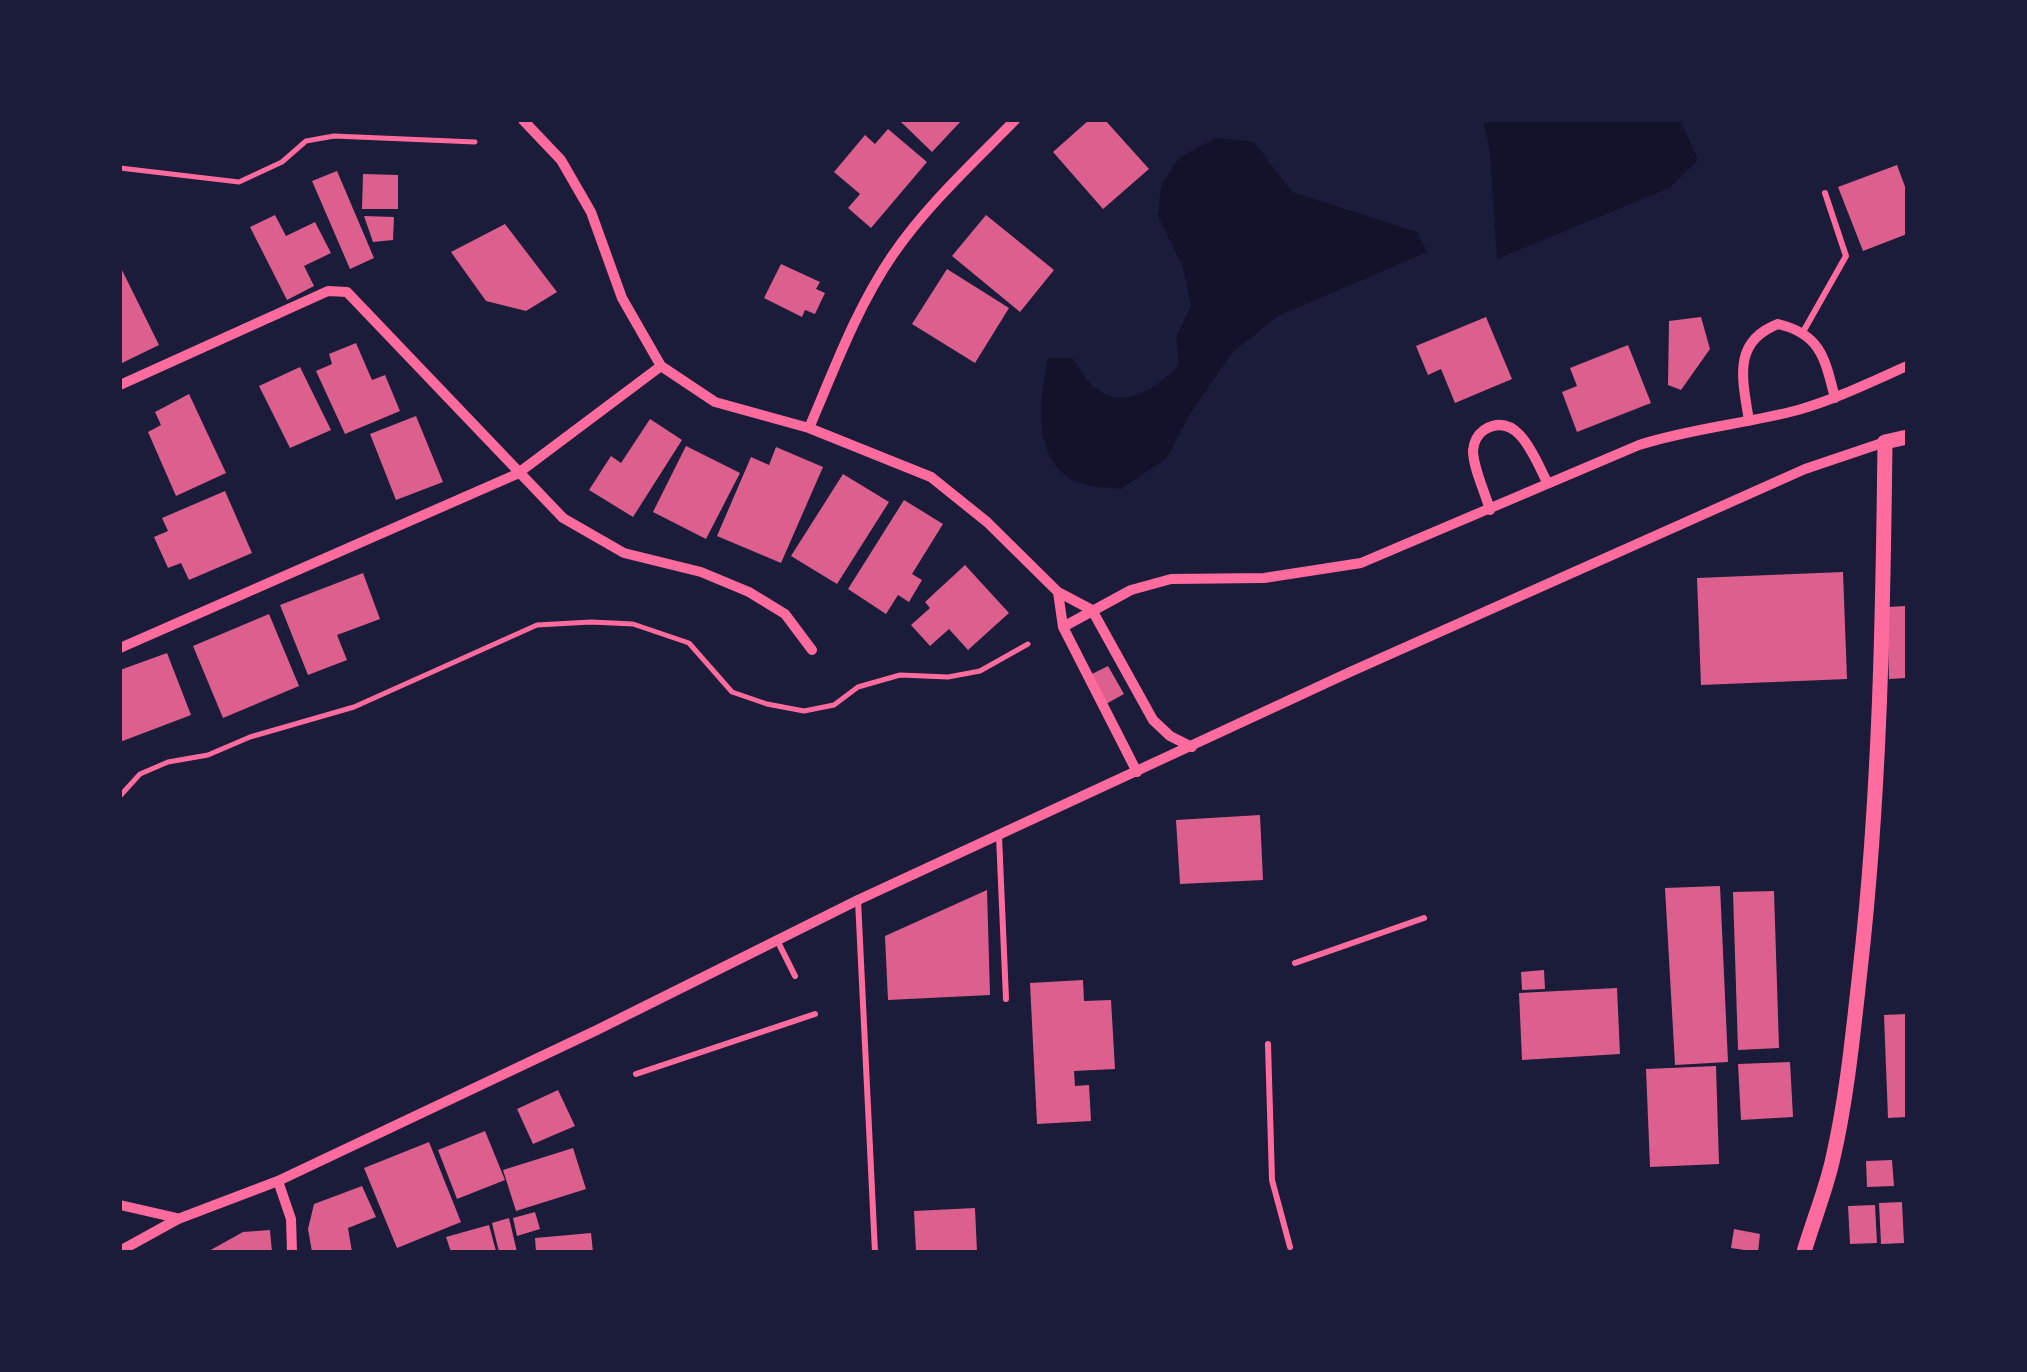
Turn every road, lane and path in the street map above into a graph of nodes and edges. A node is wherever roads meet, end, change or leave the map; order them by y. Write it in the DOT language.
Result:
graph roads {
  1 [pos="522,120"];
  2 [pos="1015,120"];
  3 [pos="475,142"];
  4 [pos="120,168"];
  5 [pos="1825,193"];
  6 [pos="1803,332"];
  7 [pos="661,366"];
  8 [pos="1907,366"];
  9 [pos="120,385"];
  10 [pos="1835,398"];
  11 [pos="1750,421"];
  12 [pos="810,428"];
  13 [pos="1907,437"];
  14 [pos="1885,442"];
  15 [pos="518,474"];
  16 [pos="1547,482"];
  17 [pos="1490,510"];
  18 [pos="1058,592"];
  19 [pos="1092,610"];
  20 [pos="1063,626"];
  21 [pos="1028,644"];
  22 [pos="120,648"];
  23 [pos="812,650"];
  24 [pos="1192,747"];
  25 [pos="1137,772"];
  26 [pos="120,796"];
  27 [pos="999,836"];
  28 [pos="858,900"];
  29 [pos="1424,918"];
  30 [pos="778,942"];
  31 [pos="1295,963"];
  32 [pos="796,976"];
  33 [pos="1006,998"];
  34 [pos="815,1014"];
  35 [pos="1268,1044"];
  36 [pos="636,1074"];
  37 [pos="278,1180"];
  38 [pos="120,1205"];
  39 [pos="178,1218"];
  40 [pos="1290,1247"];
  41 [pos="120,1250"];
  42 [pos="292,1252"];
  43 [pos="875,1252"];
  44 [pos="1804,1252"];
  1 -- 7 [label="street"];
  2 -- 12 [label="street"];
  3 -- 4 [label="path"];
  5 -- 6 [label="lane"];
  6 -- 10 [label="street"];
  6 -- 11 [label="street"];
  7 -- 12 [label="street"];
  7 -- 15 [label="street"];
  8 -- 10 [label="street"];
  9 -- 15 [label="street"];
  10 -- 11 [label="street"];
  11 -- 16 [label="street"];
  12 -- 18 [label="street"];
  13 -- 14 [label="street"];
  14 -- 24 [label="street"];
  14 -- 44 [label="street"];
  15 -- 22 [label="street"];
  15 -- 23 [label="street"];
  16 -- 17 [label="street"];
  16 -- 17 [label="street"];
  17 -- 19 [label="street"];
  18 -- 19 [label="street"];
  18 -- 20 [label="street"];
  19 -- 20 [label="street"];
  19 -- 24 [label="street"];
  20 -- 25 [label="street"];
  21 -- 26 [label="path"];
  24 -- 25 [label="street"];
  25 -- 27 [label="street"];
  27 -- 28 [label="street"];
  27 -- 33 [label="lane"];
  28 -- 30 [label="street"];
  28 -- 43 [label="lane"];
  29 -- 31 [label="lane"];
  30 -- 32 [label="lane"];
  30 -- 37 [label="street"];
  34 -- 36 [label="lane"];
  35 -- 40 [label="lane"];
  37 -- 39 [label="street"];
  37 -- 42 [label="street"];
  38 -- 39 [label="street"];
  39 -- 41 [label="street"];
}
